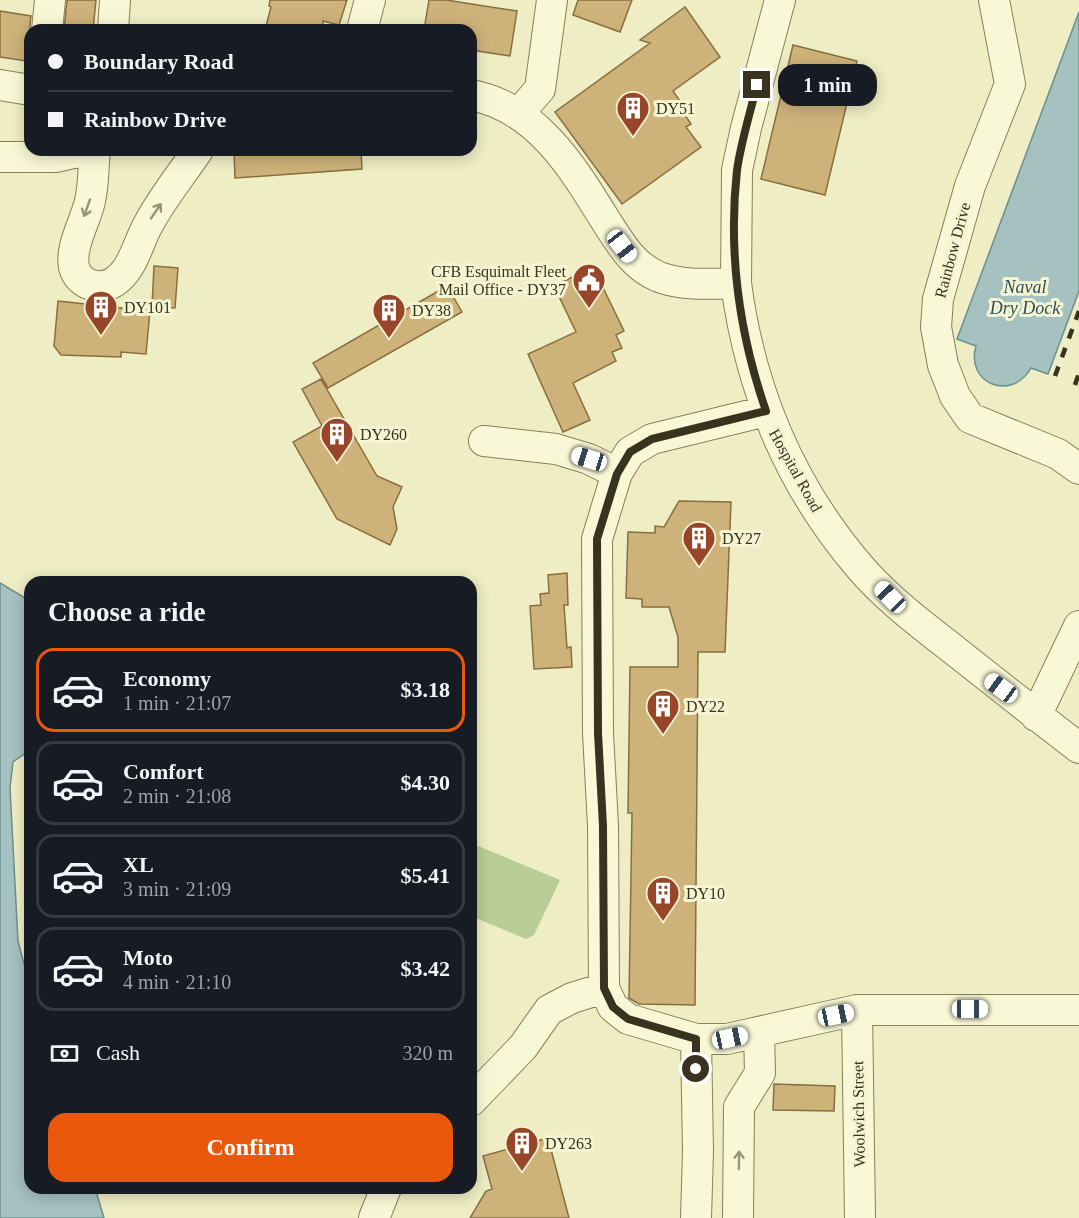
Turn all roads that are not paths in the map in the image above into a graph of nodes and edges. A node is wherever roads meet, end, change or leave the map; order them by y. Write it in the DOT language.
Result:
graph roads {
  1 [pos="50,0"];
  2 [pos="115,0"];
  3 [pos="370,0"];
  4 [pos="552,0"];
  5 [pos="780,0"];
  6 [pos="994,0"];
  7 [pos="48,24"];
  8 [pos="113,24"];
  9 [pos="364,24"];
  10 [pos="0,85"];
  11 [pos="24,89"];
  12 [pos="477,96"];
  13 [pos="518,114"];
  14 [pos="60,156"];
  15 [pos="94,156"];
  16 [pos="194,156"];
  17 [pos="0,157"];
  18 [pos="736,283"];
  19 [pos="766,411"];
  20 [pos="484,441"];
  21 [pos="1079,469"];
  22 [pos="617,474"];
  23 [pos="1079,626"];
  24 [pos="1036,716"];
  25 [pos="1079,748"];
  26 [pos="604,988"];
  27 [pos="857,1010"];
  28 [pos="1079,1010"];
  29 [pos="759,1032"];
  30 [pos="696,1039"];
  31 [pos="477,1095"];
  32 [pos="384,1194"];
  33 [pos="374,1218"];
  34 [pos="696,1218"];
  35 [pos="738,1218"];
  36 [pos="860,1218"];
  1 -- 7 [label="lane"];
  2 -- 8 [label="lane"];
  3 -- 9 [label="lane"];
  4 -- 13 [label="lane"];
  5 -- 18 [label="lane"];
  6 -- 21 [label="lane, Rainbow Drive"];
  10 -- 11 [label="lane"];
  12 -- 13 [label="lane"];
  13 -- 18 [label="lane"];
  14 -- 17 [label="lane"];
  15 -- 16 [label="lane, one-way"];
  18 -- 19 [label="lane, Hospital Road"];
  19 -- 22 [label="lane"];
  19 -- 24 [label="lane, Hospital Road"];
  20 -- 22 [label="lane"];
  22 -- 26 [label="lane"];
  23 -- 24 [label="lane"];
  24 -- 25 [label="lane, Hospital Road"];
  26 -- 30 [label="lane"];
  26 -- 31 [label="lane"];
  27 -- 28 [label="lane"];
  27 -- 29 [label="lane"];
  27 -- 36 [label="lane, Woolwich Street"];
  29 -- 30 [label="lane"];
  35 -- 29 [label="lane, one-way"];
  30 -- 34 [label="lane"];
  32 -- 33 [label="lane"];
}
